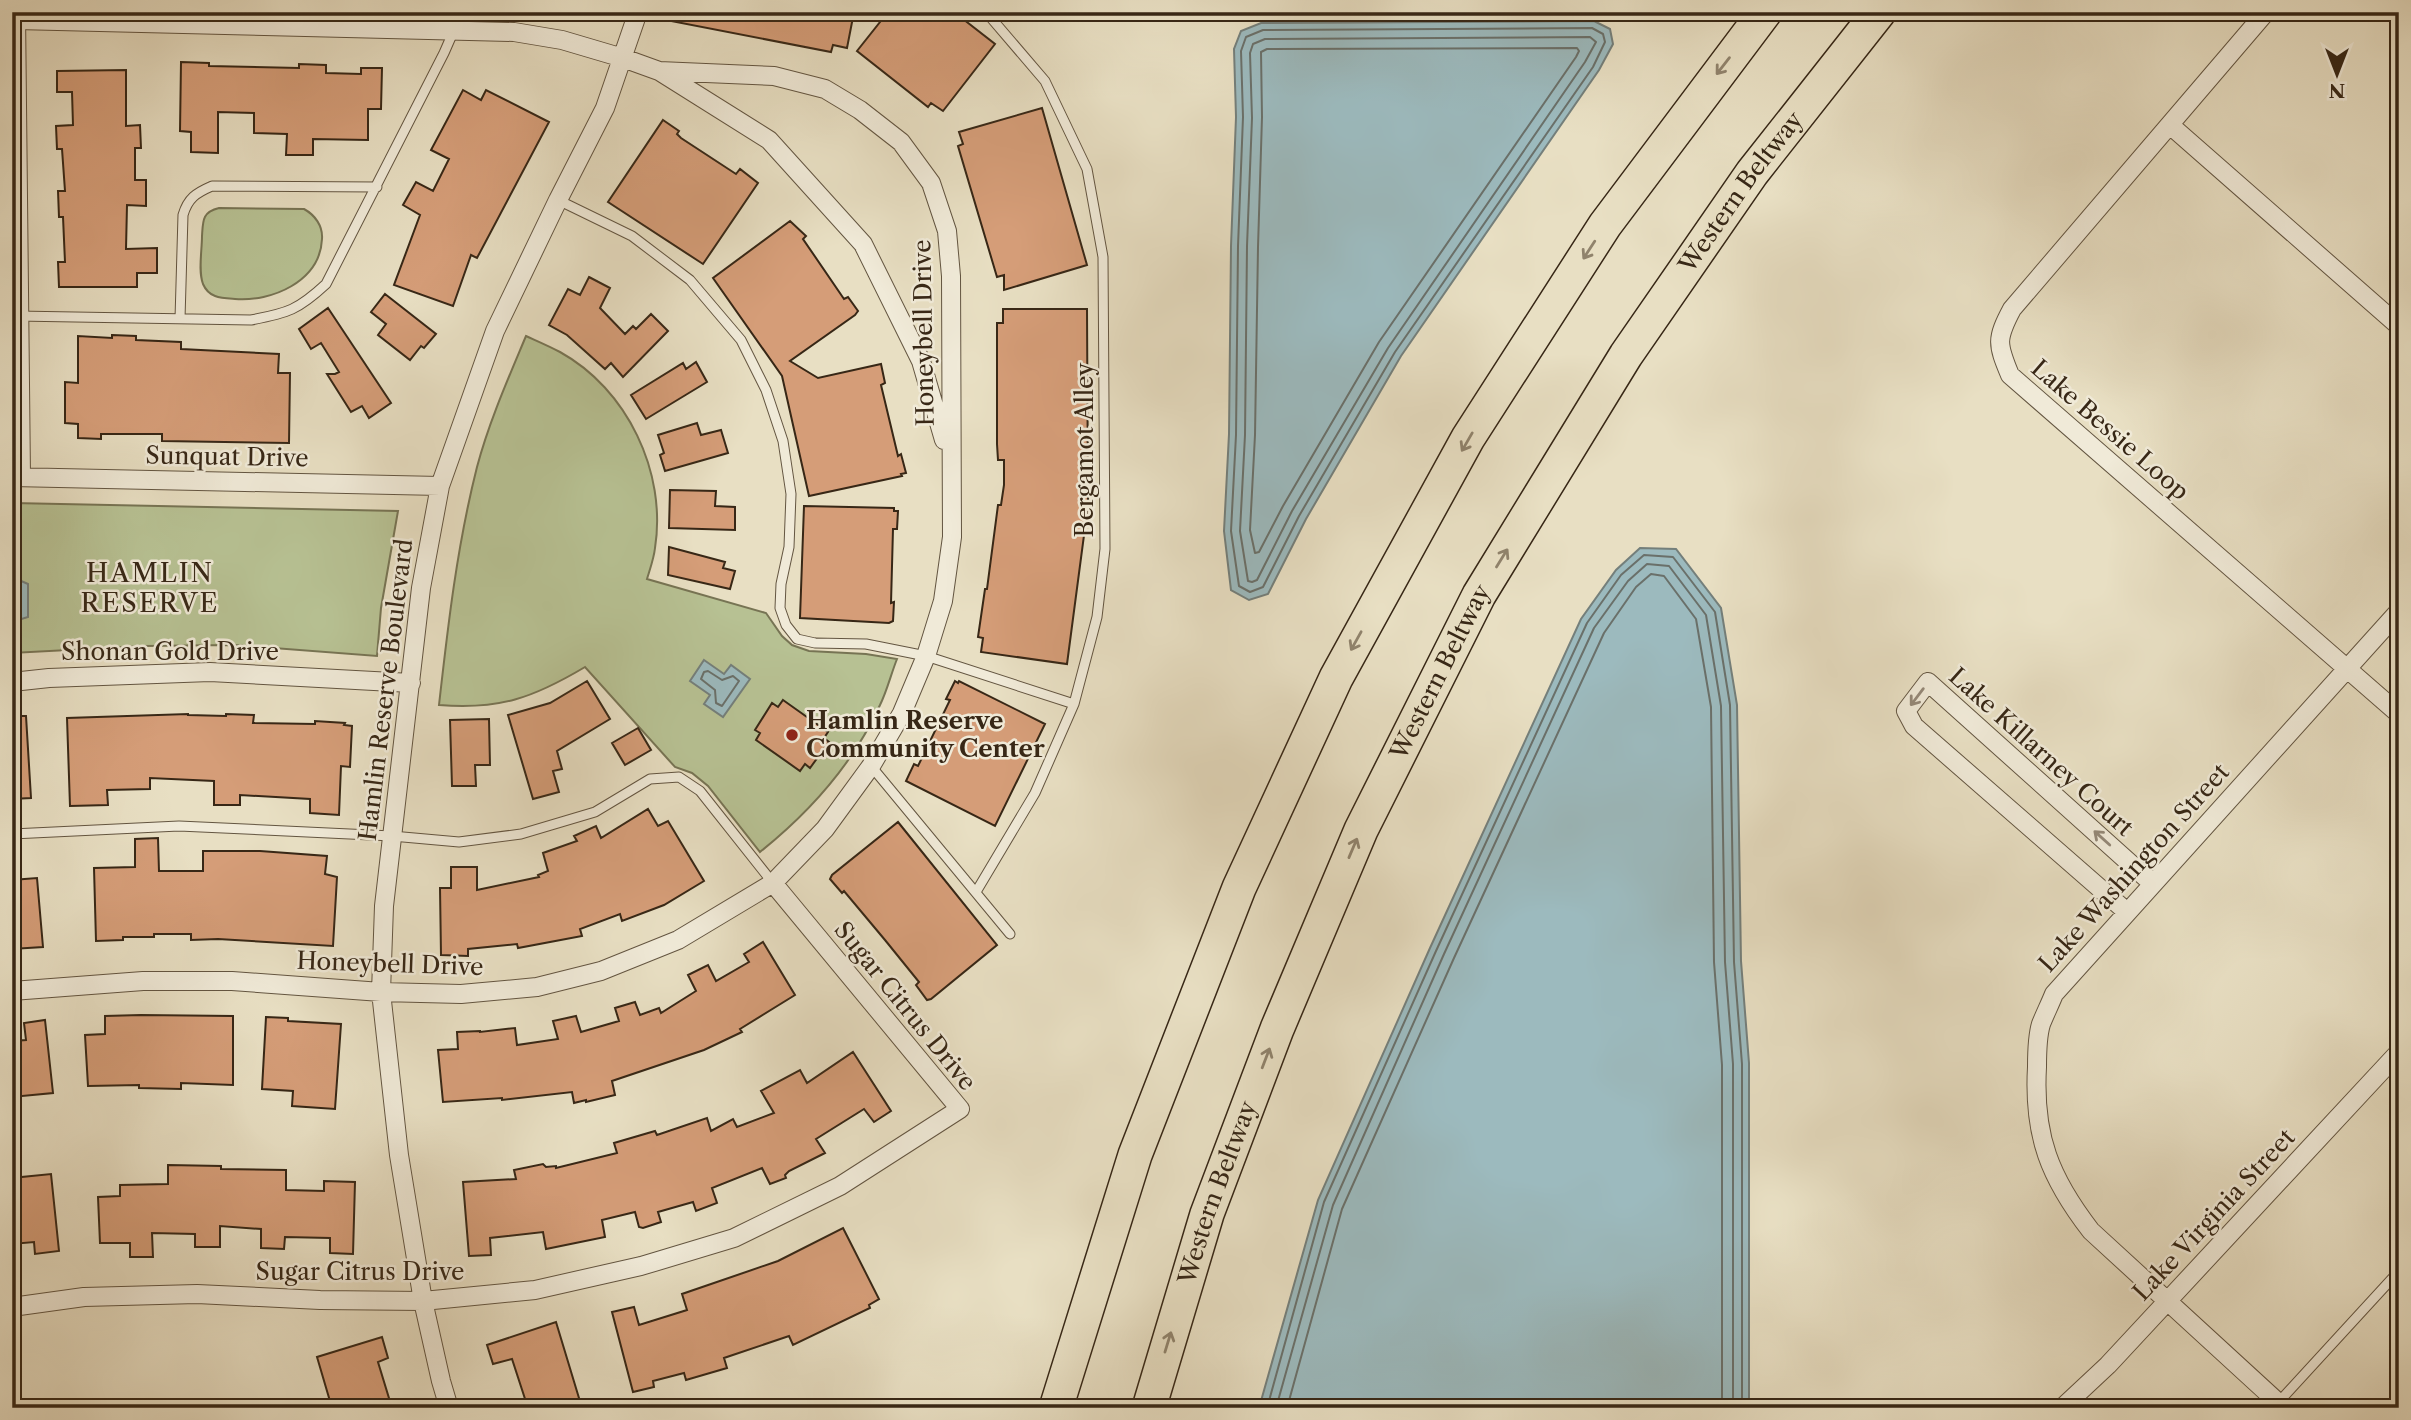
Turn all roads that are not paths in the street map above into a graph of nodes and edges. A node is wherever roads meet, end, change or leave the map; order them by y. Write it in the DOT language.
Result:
graph roads {
  1 [pos="638,12"];
  2 [pos="986,12"];
  3 [pos="1765,12"];
  4 [pos="1879,12"];
  5 [pos="2266,12"];
  6 [pos="16,16"];
  7 [pos="459,21"];
  8 [pos="624,58"];
  9 [pos="659,71"];
  10 [pos="2170,125"];
  11 [pos="377,187"];
  12 [pos="558,200"];
  13 [pos="16,316"];
  14 [pos="180,319"];
  15 [pos="2399,326"];
  16 [pos="950,461"];
  17 [pos="17,477"];
  18 [pos="440,486"];
  19 [pos="2399,611"];
  20 [pos="926,656"];
  21 [pos="2346,668"];
  22 [pos="12,682"];
  23 [pos="411,683"];
  24 [pos="1074,704"];
  25 [pos="2399,714"];
  26 [pos="871,766"];
  27 [pos="12,834"];
  28 [pos="392,836"];
  29 [pos="773,883"];
  30 [pos="2153,884"];
  31 [pos="975,892"];
  32 [pos="2127,912"];
  33 [pos="1010,934"];
  34 [pos="12,991"];
  35 [pos="381,992"];
  36 [pos="2399,1052"];
  37 [pos="2399,1271"];
  38 [pos="423,1301"];
  39 [pos="2167,1301"];
  40 [pos="12,1307"];
  41 [pos="2279,1406"];
  42 [pos="449,1408"];
  43 [pos="1056,1408"];
  44 [pos="1149,1408"];
  45 [pos="2062,1408"];
  1 -- 8 [label="street, Hamlin Reserve Boulevard"];
  2 -- 24 [label="lane, Bergamot Alley"];
  3 -- 43 [label="highway, one-way"];
  44 -- 4 [label="highway, Western Beltway, one-way"];
  5 -- 10 [label="street, Lake Bessie Loop"];
  6 -- 7 [label="street, Honeybell Drive"];
  6 -- 13 [label="street"];
  7 -- 8 [label="street, Honeybell Drive"];
  7 -- 11 [label="lane"];
  8 -- 9 [label="street, Honeybell Drive"];
  8 -- 12 [label="street, Hamlin Reserve Boulevard"];
  9 -- 16 [label="street, Honeybell Drive"];
  9 -- 16 [label="street, Honeybell Drive"];
  10 -- 15 [label="street"];
  10 -- 21 [label="street, Lake Bessie Loop"];
  11 -- 14 [label="lane"];
  11 -- 14 [label="lane"];
  12 -- 18 [label="street, Hamlin Reserve Boulevard"];
  12 -- 20 [label="lane"];
  13 -- 14 [label="lane"];
  13 -- 17 [label="street"];
  16 -- 20 [label="street, Honeybell Drive"];
  17 -- 18 [label="street, Sunquat Drive"];
  18 -- 23 [label="street, Hamlin Reserve Boulevard"];
  19 -- 21 [label="street, Lake Washington Street"];
  20 -- 24 [label="lane"];
  20 -- 26 [label="street, Honeybell Drive"];
  21 -- 25 [label="street, Lake Bessie Loop"];
  21 -- 30 [label="street, Lake Washington Street"];
  22 -- 23 [label="street, Shonan Gold Drive"];
  23 -- 28 [label="street, Hamlin Reserve Boulevard"];
  24 -- 31 [label="lane, Bergamot Alley"];
  26 -- 29 [label="street, Honeybell Drive"];
  26 -- 31 [label="lane"];
  27 -- 28 [label="lane"];
  28 -- 29 [label="lane"];
  28 -- 35 [label="street, Hamlin Reserve Boulevard"];
  29 -- 35 [label="street, Honeybell Drive"];
  29 -- 38 [label="street, Sugar Citrus Drive"];
  30 -- 32 [label="street, Lake Washington Street"];
  30 -- 32 [label="street, Lake Killarney Court, one-way"];
  31 -- 33 [label="lane"];
  32 -- 39 [label="street, Lake Washington Street"];
  34 -- 35 [label="street, Honeybell Drive"];
  35 -- 38 [label="street, Hamlin Reserve Boulevard"];
  36 -- 39 [label="street, Lake Virginia Street"];
  37 -- 41 [label="lane"];
  38 -- 40 [label="street, Sugar Citrus Drive"];
  38 -- 42 [label="street, Hamlin Reserve Boulevard"];
  39 -- 41 [label="street, Lake Washington Street"];
  39 -- 45 [label="street, Lake Virginia Street"];
}
